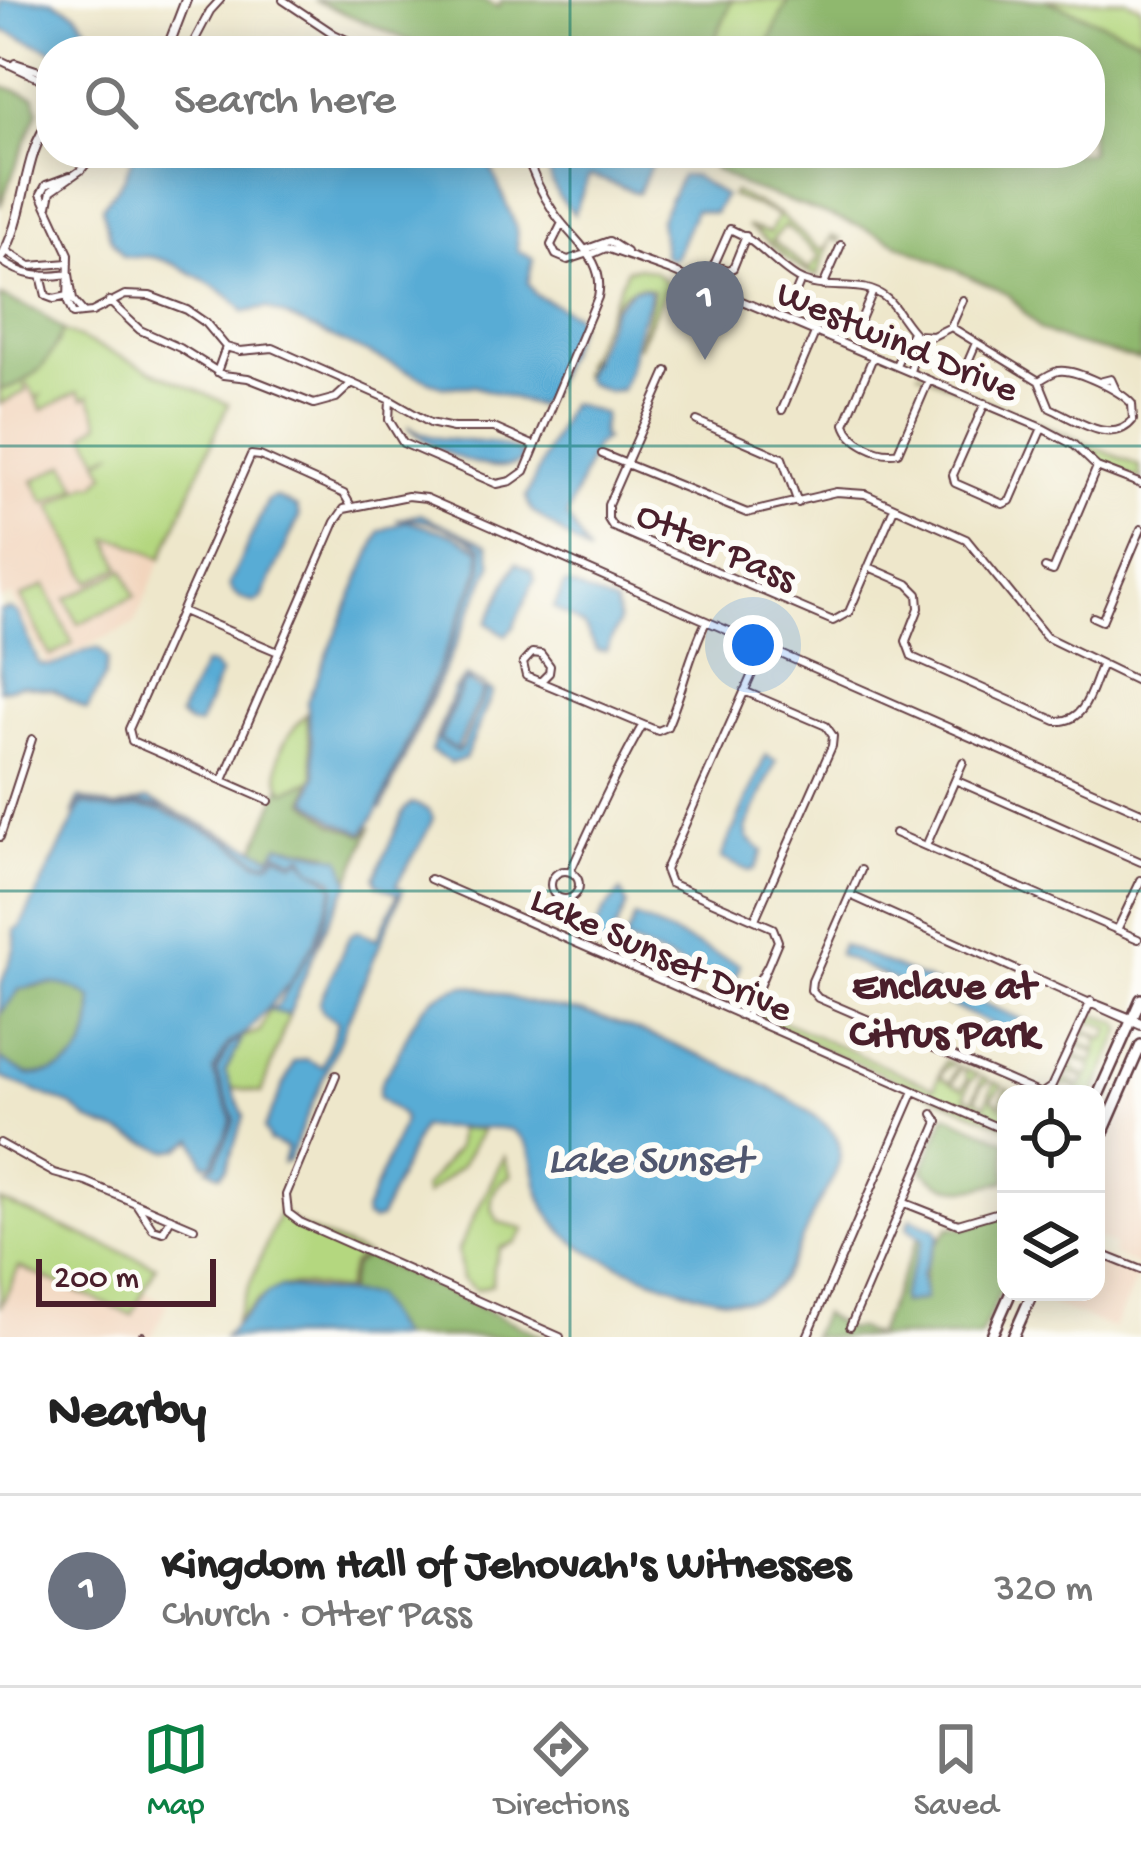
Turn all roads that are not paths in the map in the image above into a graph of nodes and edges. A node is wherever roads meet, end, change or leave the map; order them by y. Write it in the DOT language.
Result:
graph roads {
  1 [pos="186,0"];
  2 [pos="220,0"];
  3 [pos="284,0"];
  4 [pos="172,36"];
  5 [pos="197,36"];
  6 [pos="338,36"];
  7 [pos="2,61"];
  8 [pos="36,71"];
  9 [pos="36,150"];
  10 [pos="83,168"];
  11 [pos="532,168"];
  12 [pos="562,223"];
  13 [pos="746,236"];
  14 [pos="841,245"];
  15 [pos="589,252"];
  16 [pos="2,257"];
  17 [pos="69,263"];
  18 [pos="40,268"];
  19 [pos="69,274"];
  20 [pos="41,278"];
  21 [pos="801,280"];
  22 [pos="823,286"];
  23 [pos="873,291"];
  24 [pos="70,297"];
  25 [pos="963,300"];
  26 [pos="109,302"];
  27 [pos="790,306"];
  28 [pos="952,326"];
  29 [pos="815,332"];
  30 [pos="912,332"];
  31 [pos="854,336"];
  32 [pos="921,336"];
  33 [pos="976,342"];
  34 [pos="907,345"];
  35 [pos="226,347"];
  36 [pos="917,349"];
  37 [pos="873,357"];
  38 [pos="896,365"];
  39 [pos="667,371"];
  40 [pos="910,371"];
  41 [pos="217,372"];
  42 [pos="961,378"];
  43 [pos="929,380"];
  44 [pos="1040,381"];
  45 [pos="351,384"];
  46 [pos="390,400"];
  47 [pos="985,403"];
  48 [pos="782,410"];
  49 [pos="698,421"];
  50 [pos="1137,422"];
  51 [pos="1042,428"];
  52 [pos="535,446"];
  53 [pos="602,454"];
  54 [pos="627,464"];
  55 [pos="1097,467"];
  56 [pos="1141,484"];
  57 [pos="798,503"];
  58 [pos="351,506"];
  59 [pos="895,507"];
  60 [pos="1141,529"];
  61 [pos="869,567"];
  62 [pos="1045,568"];
  63 [pos="181,610"];
  64 [pos="1093,617"];
  65 [pos="707,621"];
  66 [pos="278,652"];
  67 [pos="757,663"];
  68 [pos="1101,666"];
  69 [pos="541,681"];
  70 [pos="1141,683"];
  71 [pos="744,692"];
  72 [pos="642,725"];
  73 [pos="32,739"];
  74 [pos="963,762"];
  75 [pos="223,780"];
  76 [pos="956,780"];
  77 [pos="269,801"];
  78 [pos="1141,812"];
  79 [pos="896,833"];
  80 [pos="0,837"];
  81 [pos="926,846"];
  82 [pos="1141,862"];
  83 [pos="861,870"];
  84 [pos="570,872"];
  85 [pos="430,879"];
  86 [pos="1141,880"];
  87 [pos="850,895"];
  88 [pos="755,920"];
  89 [pos="1118,930"];
  90 [pos="1138,939"];
  91 [pos="1141,999"];
  92 [pos="1093,1002"];
  93 [pos="743,1016"];
  94 [pos="1136,1022"];
  95 [pos="1141,1045"];
  96 [pos="335,1075"];
  97 [pos="1104,1085"];
  98 [pos="914,1091"];
  99 [pos="933,1114"];
  100 [pos="997,1127"];
  101 [pos="1105,1127"];
  102 [pos="0,1143"];
  103 [pos="136,1203"];
  104 [pos="904,1203"];
  105 [pos="997,1213"];
  106 [pos="171,1218"];
  107 [pos="194,1228"];
  108 [pos="1105,1256"];
  109 [pos="1141,1270"];
  110 [pos="1007,1301"];
  111 [pos="1029,1301"];
  112 [pos="850,1327"];
  113 [pos="994,1333"];
  114 [pos="560,1337"];
  115 [pos="807,1337"];
  116 [pos="1012,1337"];
  1 -- 4 [label="street"];
  2 -- 5 [label="street"];
  3 -- 6 [label="street"];
  7 -- 8 [label="street"];
  9 -- 16 [label="street"];
  10 -- 17 [label="street"];
  11 -- 12 [label="street"];
  12 -- 15 [label="street"];
  12 -- 15 [label="street"];
  13 -- 13 [label="street"];
  13 -- 21 [label="street"];
  14 -- 22 [label="street"];
  15 -- 29 [label="street, Westwind Drive"];
  15 -- 52 [label="street"];
  16 -- 18 [label="street"];
  16 -- 20 [label="street"];
  17 -- 18 [label="street"];
  17 -- 19 [label="street"];
  18 -- 20 [label="street"];
  19 -- 20 [label="street"];
  19 -- 24 [label="street"];
  20 -- 24 [label="street"];
  21 -- 22 [label="street"];
  21 -- 27 [label="street"];
  22 -- 23 [label="street"];
  23 -- 30 [label="street"];
  23 -- 31 [label="street"];
  24 -- 26 [label="street"];
  25 -- 28 [label="street"];
  26 -- 35 [label="street"];
  26 -- 41 [label="street"];
  28 -- 32 [label="street"];
  28 -- 33 [label="street"];
  29 -- 37 [label="street, Westwind Drive"];
  29 -- 48 [label="street"];
  30 -- 32 [label="street"];
  30 -- 34 [label="street"];
  32 -- 36 [label="street"];
  33 -- 42 [label="street"];
  33 -- 44 [label="street"];
  34 -- 36 [label="street"];
  34 -- 38 [label="street"];
  35 -- 41 [label="street"];
  35 -- 45 [label="street"];
  36 -- 40 [label="street"];
  37 -- 38 [label="street, Westwind Drive"];
  37 -- 43 [label="street"];
  38 -- 40 [label="street, Westwind Drive"];
  39 -- 54 [label="street, Otter Pass"];
  40 -- 43 [label="street, Westwind Drive"];
  41 -- 45 [label="street"];
  43 -- 47 [label="street, Westwind Drive"];
  44 -- 50 [label="street"];
  44 -- 50 [label="street"];
  45 -- 46 [label="street"];
  46 -- 52 [label="street"];
  46 -- 52 [label="street"];
  47 -- 51 [label="street, Westwind Drive"];
  47 -- 51 [label="street"];
  49 -- 57 [label="street"];
  51 -- 55 [label="street, Westwind Drive"];
  53 -- 54 [label="street"];
  54 -- 57 [label="street"];
  54 -- 61 [label="street, Otter Pass"];
  55 -- 56 [label="street, Westwind Drive"];
  55 -- 62 [label="street"];
  57 -- 59 [label="street"];
  58 -- 63 [label="street"];
  58 -- 65 [label="street"];
  58 -- 66 [label="street"];
  59 -- 61 [label="street, Otter Pass"];
  59 -- 68 [label="street"];
  60 -- 64 [label="street"];
  61 -- 68 [label="street"];
  63 -- 66 [label="street"];
  63 -- 75 [label="street"];
  65 -- 72 [label="street"];
  65 -- 78 [label="street"];
  66 -- 75 [label="street"];
  67 -- 71 [label="street"];
  68 -- 70 [label="street"];
  69 -- 69 [label="street"];
  69 -- 72 [label="street"];
  71 -- 88 [label="street"];
  71 -- 88 [label="street"];
  72 -- 84 [label="street"];
  73 -- 80 [label="street"];
  74 -- 76 [label="street"];
  75 -- 77 [label="street"];
  76 -- 81 [label="street"];
  76 -- 82 [label="street"];
  79 -- 81 [label="street"];
  81 -- 89 [label="street"];
  83 -- 87 [label="street"];
  84 -- 84 [label="street"];
  85 -- 93 [label="street, Lake Sunset Drive"];
  86 -- 89 [label="street"];
  87 -- 92 [label="street"];
  87 -- 92 [label="street"];
  88 -- 93 [label="street"];
  89 -- 90 [label="street"];
  91 -- 94 [label="main road"];
  92 -- 94 [label="street"];
  93 -- 98 [label="street, Lake Sunset Drive"];
  94 -- 97 [label="main road"];
  95 -- 101 [label="main road"];
  96 -- 114 [label="street"];
  98 -- 100 [label="street, Lake Sunset Drive"];
  98 -- 115 [label="street"];
  99 -- 104 [label="street"];
  102 -- 103 [label="street"];
  103 -- 106 [label="street"];
  103 -- 106 [label="street"];
  104 -- 105 [label="street"];
  104 -- 112 [label="street"];
  106 -- 107 [label="street"];
  108 -- 109 [label="street"];
  110 -- 113 [label="main road"];
  111 -- 116 [label="main road"];
}
